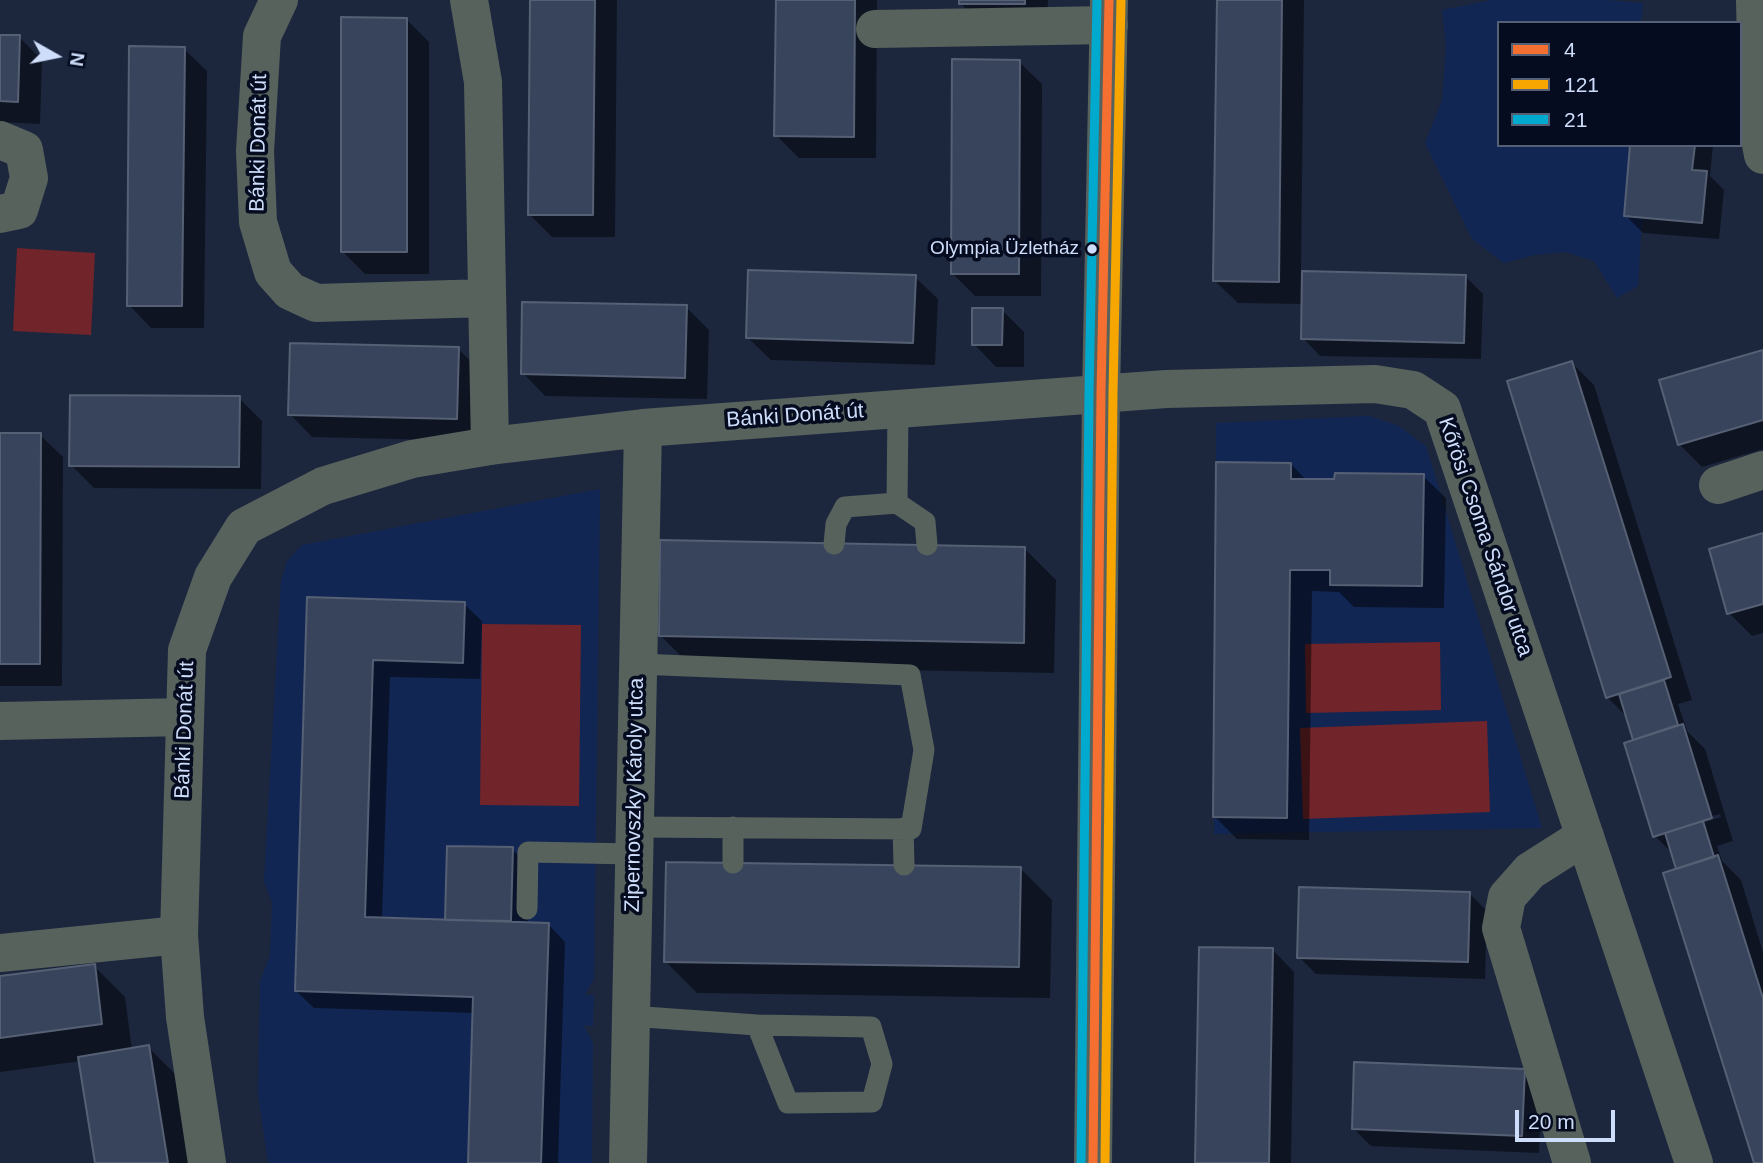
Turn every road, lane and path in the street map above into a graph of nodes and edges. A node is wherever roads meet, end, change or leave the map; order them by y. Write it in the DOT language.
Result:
graph roads {
  1 [pos="279,0"];
  2 [pos="469,0"];
  3 [pos="1755,0"];
  4 [pos="1109,13"];
  5 [pos="875,29"];
  6 [pos="1760,58"];
  7 [pos="0,140"];
  8 [pos="1763,155"];
  9 [pos="0,214"];
  10 [pos="487,298"];
  11 [pos="1101,393"];
  12 [pos="898,408"];
  13 [pos="643,428"];
  14 [pos="491,446"];
  15 [pos="1763,470"];
  16 [pos="1718,485"];
  17 [pos="897,503"];
  18 [pos="834,544"];
  19 [pos="927,545"];
  20 [pos="638,664"];
  21 [pos="185,718"];
  22 [pos="0,721"];
  23 [pos="733,827"];
  24 [pos="903,828"];
  25 [pos="1585,836"];
  26 [pos="634,841"];
  27 [pos="733,863"];
  28 [pos="904,865"];
  29 [pos="527,909"];
  30 [pos="179,935"];
  31 [pos="0,953"];
  32 [pos="630,1016"];
  33 [pos="757,1025"];
  34 [pos="207,1163"];
  35 [pos="628,1163"];
  36 [pos="1093,1163"];
  37 [pos="1572,1163"];
  38 [pos="1694,1163"];
  1 -- 10 [label="street, Bánki Donát út"];
  2 -- 10 [label="street"];
  3 -- 6 [label="street"];
  4 -- 5 [label="street"];
  4 -- 11 [label="street"];
  6 -- 8 [label="street"];
  7 -- 9 [label="street"];
  10 -- 14 [label="street"];
  11 -- 12 [label="street, Bánki Donát út"];
  11 -- 25 [label="street, Kőrösi Csoma Sándor utca"];
  11 -- 36 [label="street"];
  12 -- 13 [label="street, Bánki Donát út"];
  12 -- 17 [label="lane"];
  13 -- 14 [label="street, Bánki Donát út"];
  13 -- 20 [label="street, Zipernovszky Károly utca"];
  14 -- 21 [label="street, Bánki Donát út"];
  15 -- 16 [label="street"];
  17 -- 18 [label="lane"];
  17 -- 19 [label="lane"];
  20 -- 24 [label="lane"];
  20 -- 26 [label="street, Zipernovszky Károly utca"];
  21 -- 22 [label="street"];
  21 -- 30 [label="street, Bánki Donát út"];
  23 -- 24 [label="lane"];
  23 -- 26 [label="lane"];
  23 -- 27 [label="lane"];
  24 -- 28 [label="lane"];
  25 -- 37 [label="street"];
  25 -- 38 [label="street, Kőrösi Csoma Sándor utca"];
  26 -- 29 [label="lane"];
  26 -- 32 [label="street, Zipernovszky Károly utca"];
  30 -- 31 [label="street"];
  30 -- 34 [label="street, Bánki Donát út"];
  32 -- 33 [label="lane"];
  32 -- 35 [label="street, Zipernovszky Károly utca"];
  33 -- 33 [label="lane"];
}
